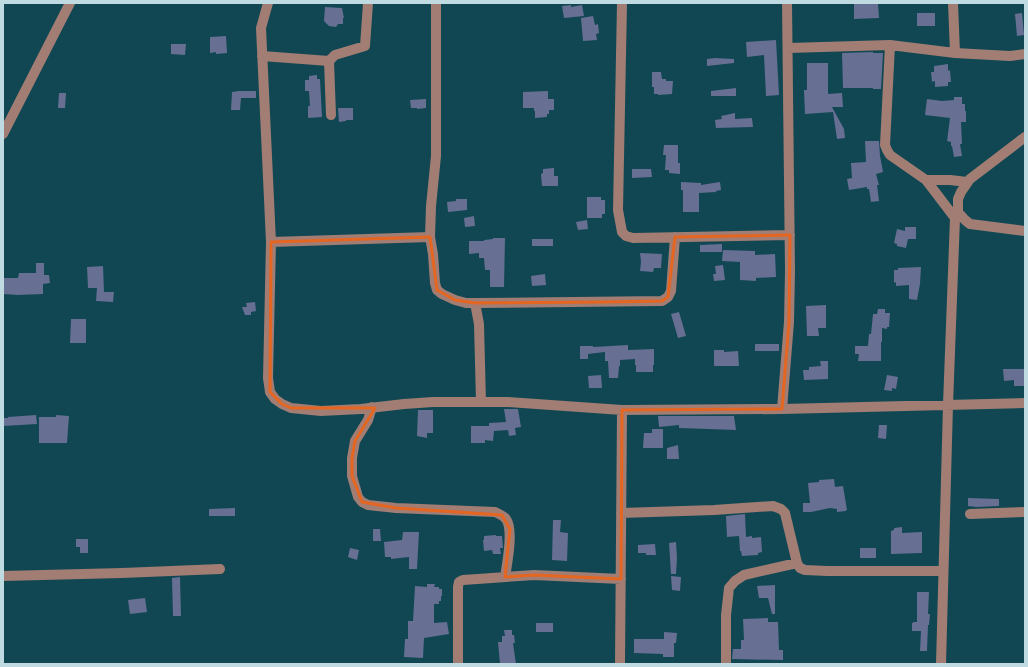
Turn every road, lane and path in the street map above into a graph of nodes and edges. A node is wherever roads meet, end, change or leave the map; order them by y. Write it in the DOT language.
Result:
graph roads {
  1 [pos="70,3"];
  2 [pos="268,3"];
  3 [pos="368,3"];
  4 [pos="436,3"];
  5 [pos="622,3"];
  6 [pos="788,3"];
  7 [pos="954,3"];
  8 [pos="890,46"];
  9 [pos="788,48"];
  10 [pos="955,53"];
  11 [pos="1025,54"];
  12 [pos="262,56"];
  13 [pos="329,61"];
  14 [pos="332,116"];
  15 [pos="3,134"];
  16 [pos="1025,137"];
  17 [pos="926,180"];
  18 [pos="967,182"];
  19 [pos="957,215"];
  20 [pos="1025,231"];
  21 [pos="790,235"];
  22 [pos="430,237"];
  23 [pos="675,237"];
  24 [pos="271,242"];
  25 [pos="475,303"];
  26 [pos="481,402"];
  27 [pos="1025,403"];
  28 [pos="948,404"];
  29 [pos="372,408"];
  30 [pos="782,409"];
  31 [pos="622,410"];
  32 [pos="622,512"];
  33 [pos="1025,512"];
  34 [pos="970,514"];
  35 [pos="797,563"];
  36 [pos="220,569"];
  37 [pos="943,571"];
  38 [pos="3,576"];
  39 [pos="505,577"];
  40 [pos="621,579"];
  41 [pos="458,664"];
  42 [pos="620,664"];
  43 [pos="726,664"];
  44 [pos="941,664"];
  1 -- 15 [label="street"];
  2 -- 12 [label="street"];
  3 -- 13 [label="street"];
  4 -- 22 [label="street"];
  5 -- 23 [label="street"];
  6 -- 9 [label="street"];
  7 -- 10 [label="street"];
  8 -- 9 [label="street"];
  8 -- 10 [label="street"];
  8 -- 17 [label="street"];
  9 -- 21 [label="street"];
  10 -- 11 [label="street"];
  12 -- 13 [label="street"];
  12 -- 24 [label="street"];
  13 -- 14 [label="street"];
  16 -- 18 [label="street"];
  17 -- 18 [label="street"];
  17 -- 19 [label="street"];
  18 -- 19 [label="street"];
  19 -- 20 [label="street"];
  19 -- 28 [label="street"];
  21 -- 23 [label="street"];
  21 -- 30 [label="street"];
  22 -- 24 [label="street"];
  22 -- 25 [label="street"];
  23 -- 25 [label="street"];
  24 -- 29 [label="street"];
  25 -- 26 [label="street"];
  26 -- 29 [label="street"];
  26 -- 31 [label="street"];
  27 -- 28 [label="street"];
  28 -- 30 [label="street"];
  28 -- 37 [label="street"];
  29 -- 39 [label="street"];
  30 -- 31 [label="street"];
  31 -- 32 [label="street"];
  32 -- 35 [label="street"];
  32 -- 40 [label="street"];
  33 -- 34 [label="street"];
  35 -- 37 [label="street"];
  35 -- 43 [label="street"];
  36 -- 38 [label="street"];
  37 -- 44 [label="street"];
  39 -- 40 [label="street"];
  39 -- 41 [label="street"];
  40 -- 42 [label="street"];
}
